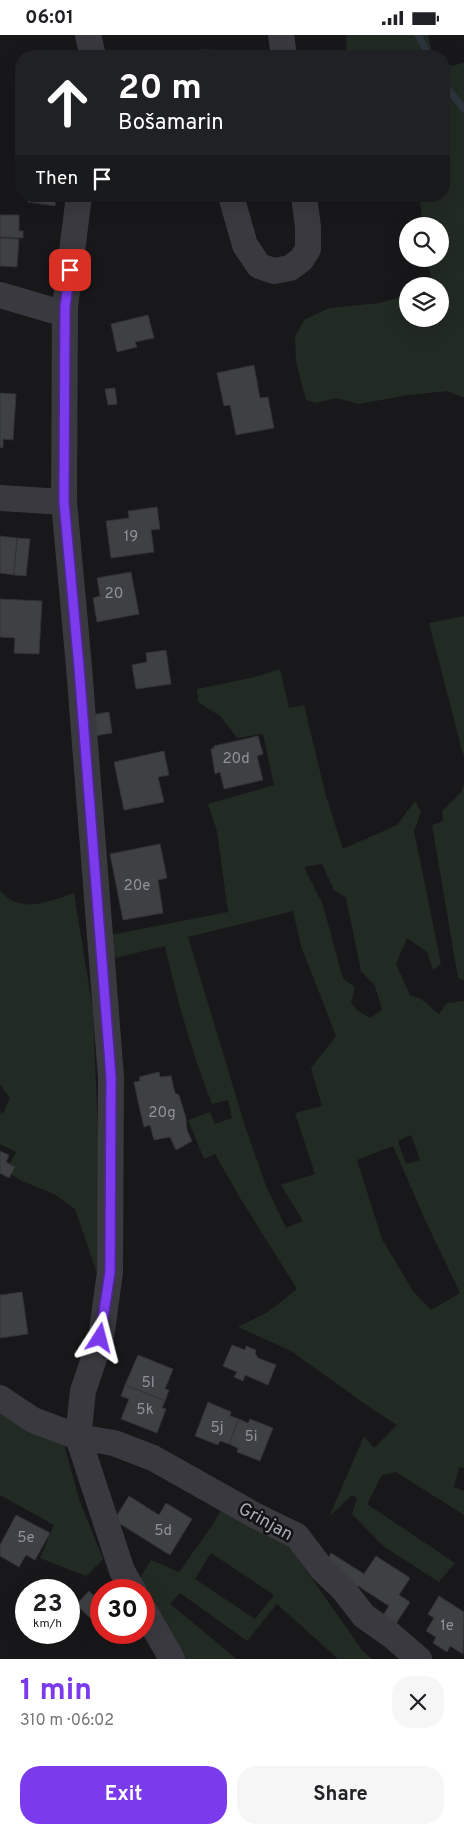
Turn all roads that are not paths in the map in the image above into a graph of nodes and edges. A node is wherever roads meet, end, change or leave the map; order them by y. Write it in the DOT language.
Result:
graph roads {
  1 [pos="88,35"];
  2 [pos="281,35"];
  3 [pos="92,50"];
  4 [pos="283,50"];
  5 [pos="78,202"];
  6 [pos="232,202"];
  7 [pos="305,202"];
  8 [pos="0,295"];
  9 [pos="65,314"];
  10 [pos="0,499"];
  11 [pos="64,502"];
  12 [pos="0,1398"];
  13 [pos="78,1437"];
  14 [pos="127,1579"];
  15 [pos="155,1629"];
  16 [pos="172,1659"];
  17 [pos="419,1659"];
  1 -- 3 [label="street"];
  2 -- 4 [label="street"];
  5 -- 9 [label="street"];
  6 -- 7 [label="street"];
  8 -- 9 [label="street"];
  9 -- 11 [label="street"];
  10 -- 11 [label="street"];
  11 -- 13 [label="street"];
  12 -- 13 [label="street, Grinjan"];
  13 -- 14 [label="street"];
  13 -- 17 [label="street, Grinjan"];
  15 -- 16 [label="street"];
}
